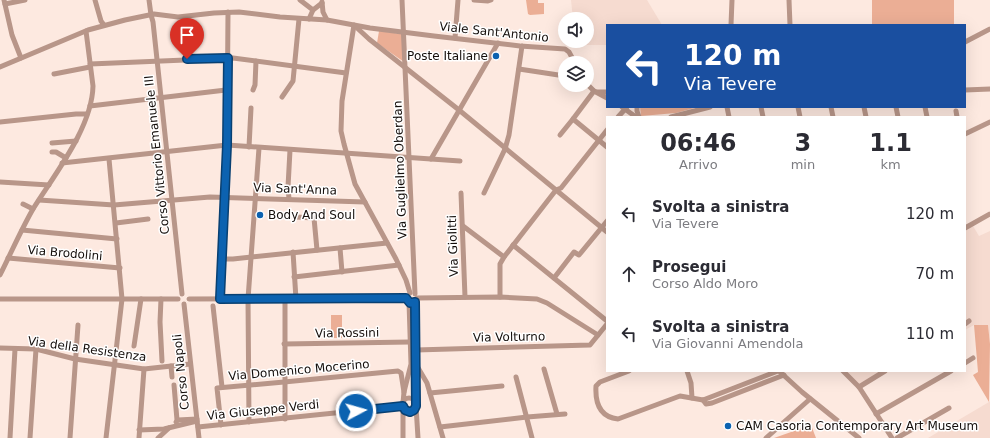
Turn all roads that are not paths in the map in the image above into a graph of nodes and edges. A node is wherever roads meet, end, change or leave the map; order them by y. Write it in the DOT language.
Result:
graph roads {
  1 [pos="25,0"];
  2 [pos="95,0"];
  3 [pos="149,0"];
  4 [pos="300,0"];
  5 [pos="402,0"];
  6 [pos="458,0"];
  7 [pos="474,0"];
  8 [pos="491,0"];
  9 [pos="732,0"];
  10 [pos="789,0"];
  11 [pos="4,2"];
  12 [pos="322,2"];
  13 [pos="313,10"];
  14 [pos="228,12"];
  15 [pos="151,15"];
  16 [pos="299,19"];
  17 [pos="309,19"];
  18 [pos="327,20"];
  19 [pos="731,24"];
  20 [pos="790,24"];
  21 [pos="104,25"];
  22 [pos="354,25"];
  23 [pos="370,28"];
  24 [pos="990,29"];
  25 [pos="86,31"];
  26 [pos="404,32"];
  27 [pos="455,38"];
  28 [pos="369,39"];
  29 [pos="966,41"];
  30 [pos="498,43"];
  31 [pos="522,46"];
  32 [pos="571,56"];
  33 [pos="20,58"];
  34 [pos="228,58"];
  35 [pos="157,60"];
  36 [pos="256,61"];
  37 [pos="90,66"];
  38 [pos="294,66"];
  39 [pos="0,67"];
  40 [pos="405,67"];
  41 [pos="519,69"];
  42 [pos="346,73"];
  43 [pos="54,74"];
  44 [pos="558,75"];
  45 [pos="990,89"];
  46 [pos="226,90"];
  47 [pos="253,90"];
  48 [pos="966,90"];
  49 [pos="594,91"];
  50 [pos="593,92"];
  51 [pos="606,92"];
  52 [pos="161,97"];
  53 [pos="282,97"];
  54 [pos="606,97"];
  55 [pos="90,106"];
  56 [pos="250,108"];
  57 [pos="625,108"];
  58 [pos="706,108"];
  59 [pos="460,111"];
  60 [pos="956,111"];
  61 [pos="87,114"];
  62 [pos="619,116"];
  63 [pos="635,116"];
  64 [pos="675,116"];
  65 [pos="957,116"];
  66 [pos="573,118"];
  67 [pos="0,122"];
  68 [pos="990,122"];
  69 [pos="606,131"];
  70 [pos="966,134"];
  71 [pos="560,135"];
  72 [pos="599,140"];
  73 [pos="76,141"];
  74 [pos="52,143"];
  75 [pos="227,145"];
  76 [pos="606,146"];
  77 [pos="249,147"];
  78 [pos="259,148"];
  79 [pos="505,149"];
  80 [pos="290,150"];
  81 [pos="52,152"];
  82 [pos="168,152"];
  83 [pos="346,153"];
  84 [pos="409,156"];
  85 [pos="66,158"];
  86 [pos="109,159"];
  87 [pos="431,159"];
  88 [pos="460,161"];
  89 [pos="62,163"];
  90 [pos="0,182"];
  91 [pos="49,185"];
  92 [pos="556,190"];
  93 [pos="462,193"];
  94 [pos="484,193"];
  95 [pos="224,197"];
  96 [pos="255,198"];
  97 [pos="289,199"];
  98 [pos="39,200"];
  99 [pos="172,200"];
  100 [pos="365,202"];
  101 [pos="23,204"];
  102 [pos="113,205"];
  103 [pos="33,209"];
  104 [pos="990,214"];
  105 [pos="296,218"];
  106 [pos="148,219"];
  107 [pos="606,222"];
  108 [pos="116,223"];
  109 [pos="463,226"];
  110 [pos="601,227"];
  111 [pos="966,227"];
  112 [pos="22,230"];
  113 [pos="606,231"];
  114 [pos="117,239"];
  115 [pos="387,243"];
  116 [pos="513,245"];
  117 [pos="340,248"];
  118 [pos="317,250"];
  119 [pos="292,252"];
  120 [pos="252,257"];
  121 [pos="504,257"];
  122 [pos="8,258"];
  123 [pos="222,259"];
  124 [pos="399,265"];
  125 [pos="120,268"];
  126 [pos="342,272"];
  127 [pos="0,275"];
  128 [pos="414,275"];
  129 [pos="294,277"];
  130 [pos="554,278"];
  131 [pos="406,280"];
  132 [pos="182,294"];
  133 [pos="500,297"];
  134 [pos="248,298"];
  135 [pos="412,298"];
  136 [pos="465,298"];
  137 [pos="0,299"];
  138 [pos="122,299"];
  139 [pos="141,299"];
  140 [pos="161,299"];
  141 [pos="178,299"];
  142 [pos="189,299"];
  143 [pos="220,299"];
  144 [pos="285,299"];
  145 [pos="296,299"];
  146 [pos="184,304"];
  147 [pos="213,306"];
  148 [pos="606,321"];
  149 [pos="606,323"];
  150 [pos="78,325"];
  151 [pos="598,335"];
  152 [pos="410,342"];
  153 [pos="284,344"];
  154 [pos="134,346"];
  155 [pos="0,348"];
  156 [pos="15,349"];
  157 [pos="36,350"];
  158 [pos="416,350"];
  159 [pos="75,358"];
  160 [pos="973,358"];
  161 [pos="162,361"];
  162 [pos="966,362"];
  163 [pos="114,364"];
  164 [pos="190,364"];
  165 [pos="171,366"];
  166 [pos="416,366"];
  167 [pos="144,368"];
  168 [pos="544,369"];
  169 [pos="626,372"];
  170 [pos="687,372"];
  171 [pos="775,372"];
  172 [pos="780,372"];
  173 [pos="844,372"];
  174 [pos="883,372"];
  175 [pos="949,372"];
  176 [pos="784,375"];
  177 [pos="172,377"];
  178 [pos="516,377"];
  179 [pos="284,382"];
  180 [pos="174,385"];
  181 [pos="249,385"];
  182 [pos="502,386"];
  183 [pos="222,387"];
  184 [pos="859,387"];
  185 [pos="404,392"];
  186 [pos="430,393"];
  187 [pos="692,398"];
  188 [pos="810,399"];
  189 [pos="703,400"];
  190 [pos="416,405"];
  191 [pos="403,406"];
  192 [pos="949,408"];
  193 [pos="557,414"];
  194 [pos="565,414"];
  195 [pos="876,414"];
  196 [pos="527,417"];
  197 [pos="285,419"];
  198 [pos="177,420"];
  199 [pos="197,420"];
  200 [pos="249,422"];
  201 [pos="221,424"];
  202 [pos="171,427"];
  203 [pos="198,427"];
  204 [pos="440,427"];
  205 [pos="139,430"];
  206 [pos="10,438"];
  207 [pos="30,438"];
  208 [pos="70,438"];
  209 [pos="106,438"];
  210 [pos="139,438"];
  211 [pos="158,438"];
  212 [pos="199,438"];
  213 [pos="403,438"];
  214 [pos="418,438"];
  215 [pos="443,438"];
  216 [pos="532,438"];
  217 [pos="766,438"];
  218 [pos="859,438"];
  219 [pos="892,438"];
  220 [pos="898,438"];
  1 -- 11 [label="street"];
  2 -- 21 [label="street"];
  3 -- 15 [label="street, Corso Vittorio Emanuele III"];
  4 -- 13 [label="street"];
  5 -- 26 [label="street, Via Guglielmo Oberdan"];
  6 -- 27 [label="street"];
  7 -- 8 [label="street"];
  9 -- 19 [label="street"];
  10 -- 20 [label="street"];
  11 -- 33 [label="street"];
  12 -- 13 [label="street"];
  12 -- 18 [label="street"];
  13 -- 17 [label="street"];
  14 -- 15 [label="street, Viale Sant'Antonio"];
  14 -- 16 [label="street, Viale Sant'Antonio"];
  14 -- 34 [label="street"];
  15 -- 21 [label="street, Viale Sant'Antonio"];
  15 -- 35 [label="street, Corso Vittorio Emanuele III"];
  16 -- 17 [label="street, Viale Sant'Antonio"];
  16 -- 38 [label="street"];
  17 -- 18 [label="street, Viale Sant'Antonio"];
  18 -- 22 [label="street, Viale Sant'Antonio"];
  21 -- 25 [label="street, Viale Sant'Antonio"];
  22 -- 23 [label="street, Viale Sant'Antonio"];
  22 -- 28 [label="street"];
  22 -- 42 [label="street"];
  23 -- 26 [label="street, Viale Sant'Antonio"];
  23 -- 28 [label="street"];
  24 -- 29 [label="street"];
  25 -- 33 [label="street, Viale Sant'Antonio"];
  25 -- 37 [label="street"];
  26 -- 27 [label="street, Viale Sant'Antonio"];
  26 -- 40 [label="street, Via Guglielmo Oberdan"];
  27 -- 30 [label="street, Viale Sant'Antonio"];
  28 -- 40 [label="street"];
  30 -- 31 [label="street, Viale Sant'Antonio"];
  30 -- 59 [label="street"];
  31 -- 32 [label="street, Viale Sant'Antonio"];
  31 -- 41 [label="street"];
  33 -- 39 [label="street, Viale Sant'Antonio"];
  34 -- 35 [label="street"];
  34 -- 36 [label="street"];
  34 -- 46 [label="street"];
  35 -- 37 [label="street"];
  35 -- 52 [label="street, Corso Vittorio Emanuele III"];
  36 -- 38 [label="street"];
  36 -- 47 [label="street"];
  37 -- 43 [label="street"];
  37 -- 55 [label="street"];
  38 -- 42 [label="street"];
  38 -- 53 [label="street"];
  40 -- 59 [label="street"];
  40 -- 84 [label="street, Via Guglielmo Oberdan"];
  41 -- 44 [label="street"];
  41 -- 79 [label="street"];
  42 -- 83 [label="street"];
  45 -- 48 [label="street"];
  46 -- 52 [label="street"];
  46 -- 75 [label="street"];
  49 -- 51 [label="street"];
  49 -- 54 [label="street"];
  50 -- 66 [label="street"];
  52 -- 55 [label="street"];
  52 -- 82 [label="street, Corso Vittorio Emanuele III"];
  55 -- 61 [label="street"];
  56 -- 77 [label="street"];
  57 -- 62 [label="street"];
  57 -- 63 [label="street"];
  58 -- 64 [label="street"];
  59 -- 79 [label="street"];
  59 -- 87 [label="street"];
  60 -- 65 [label="street"];
  61 -- 67 [label="street"];
  61 -- 73 [label="street"];
  66 -- 71 [label="street"];
  66 -- 72 [label="street"];
  68 -- 70 [label="street"];
  69 -- 72 [label="street"];
  72 -- 76 [label="street"];
  72 -- 92 [label="street"];
  73 -- 74 [label="street"];
  73 -- 85 [label="street"];
  75 -- 77 [label="street"];
  75 -- 82 [label="street"];
  75 -- 95 [label="street"];
  77 -- 78 [label="street"];
  78 -- 80 [label="street"];
  78 -- 96 [label="street"];
  79 -- 92 [label="street"];
  79 -- 94 [label="street"];
  80 -- 83 [label="street"];
  80 -- 97 [label="street"];
  81 -- 85 [label="street"];
  82 -- 86 [label="street"];
  82 -- 99 [label="street, Corso Vittorio Emanuele III"];
  83 -- 84 [label="street"];
  83 -- 100 [label="street"];
  84 -- 87 [label="street"];
  84 -- 128 [label="street, Via Guglielmo Oberdan"];
  85 -- 89 [label="street"];
  86 -- 89 [label="street"];
  86 -- 102 [label="street"];
  87 -- 88 [label="street"];
  89 -- 91 [label="street"];
  90 -- 91 [label="street"];
  91 -- 98 [label="street"];
  92 -- 110 [label="street"];
  92 -- 116 [label="street"];
  93 -- 109 [label="street, Via Giolitti"];
  95 -- 96 [label="street, Via Sant'Anna"];
  95 -- 99 [label="street, Via Sant'Anna"];
  95 -- 123 [label="street"];
  96 -- 97 [label="street, Via Sant'Anna"];
  96 -- 120 [label="street"];
  97 -- 100 [label="street, Via Sant'Anna"];
  98 -- 102 [label="street, Via Sant'Anna"];
  98 -- 103 [label="street"];
  99 -- 102 [label="street, Via Sant'Anna"];
  99 -- 132 [label="street, Corso Vittorio Emanuele III"];
  100 -- 115 [label="street"];
  101 -- 103 [label="street"];
  102 -- 108 [label="street"];
  103 -- 112 [label="street"];
  104 -- 111 [label="street"];
  105 -- 118 [label="street"];
  106 -- 108 [label="street"];
  107 -- 110 [label="street"];
  108 -- 114 [label="street"];
  109 -- 121 [label="street"];
  109 -- 136 [label="street, Via Giolitti"];
  110 -- 113 [label="street"];
  110 -- 130 [label="street"];
  112 -- 114 [label="street"];
  112 -- 122 [label="street"];
  114 -- 125 [label="street"];
  115 -- 117 [label="street"];
  115 -- 124 [label="street"];
  116 -- 121 [label="street"];
  116 -- 130 [label="street"];
  117 -- 118 [label="street"];
  117 -- 126 [label="street"];
  118 -- 119 [label="street"];
  119 -- 120 [label="street"];
  119 -- 129 [label="street"];
  120 -- 123 [label="street"];
  120 -- 134 [label="street"];
  121 -- 133 [label="street"];
  122 -- 125 [label="street, Via Brodolini"];
  122 -- 127 [label="street"];
  123 -- 143 [label="street"];
  124 -- 126 [label="street"];
  124 -- 131 [label="street"];
  125 -- 138 [label="street"];
  126 -- 129 [label="street"];
  128 -- 131 [label="street"];
  128 -- 135 [label="street, Via Guglielmo Oberdan"];
  129 -- 145 [label="street"];
  130 -- 148 [label="street"];
  131 -- 135 [label="street"];
  132 -- 141 [label="street"];
  132 -- 142 [label="street"];
  133 -- 136 [label="street"];
  133 -- 151 [label="street"];
  134 -- 143 [label="street"];
  134 -- 144 [label="street"];
  134 -- 181 [label="street"];
  135 -- 136 [label="street"];
  135 -- 145 [label="street"];
  135 -- 152 [label="street"];
  135 -- 158 [label="street"];
  137 -- 138 [label="street"];
  138 -- 139 [label="street"];
  138 -- 163 [label="street"];
  139 -- 140 [label="street"];
  139 -- 154 [label="street"];
  140 -- 141 [label="street"];
  140 -- 161 [label="street"];
  141 -- 146 [label="street"];
  142 -- 143 [label="street"];
  142 -- 146 [label="street"];
  144 -- 145 [label="street"];
  144 -- 153 [label="street"];
  146 -- 164 [label="street, Corso Napoli"];
  147 -- 183 [label="street"];
  149 -- 151 [label="street, Via Volturno"];
  150 -- 159 [label="street"];
  151 -- 158 [label="street, Via Volturno"];
  152 -- 153 [label="street, Via Rossini"];
  152 -- 185 [label="street"];
  153 -- 179 [label="street"];
  155 -- 156 [label="street, Via della Resistenza"];
  156 -- 157 [label="street, Via della Resistenza"];
  156 -- 206 [label="street"];
  157 -- 159 [label="street, Via della Resistenza"];
  157 -- 207 [label="street"];
  158 -- 166 [label="street"];
  159 -- 163 [label="street, Via della Resistenza"];
  159 -- 208 [label="street"];
  160 -- 162 [label="street"];
  163 -- 167 [label="street, Via della Resistenza"];
  163 -- 209 [label="street"];
  164 -- 165 [label="street, Via della Resistenza"];
  164 -- 199 [label="street, Corso Napoli"];
  165 -- 167 [label="street, Via della Resistenza"];
  165 -- 177 [label="street"];
  166 -- 186 [label="street"];
  166 -- 190 [label="street"];
  167 -- 205 [label="street"];
  168 -- 193 [label="street"];
  169 -- 187 [label="street"];
  170 -- 187 [label="street"];
  171 -- 189 [label="street"];
  172 -- 176 [label="street"];
  173 -- 184 [label="street"];
  174 -- 184 [label="street"];
  175 -- 195 [label="street"];
  176 -- 188 [label="street"];
  176 -- 189 [label="street"];
  178 -- 196 [label="street"];
  179 -- 181 [label="street, Via Domenico Mocerino"];
  179 -- 185 [label="street, Via Domenico Mocerino"];
  179 -- 197 [label="street"];
  180 -- 198 [label="street, Corso Napoli"];
  181 -- 183 [label="street, Via Domenico Mocerino"];
  181 -- 200 [label="street"];
  182 -- 186 [label="street"];
  183 -- 201 [label="street, Via Domenico Mocerino"];
  184 -- 195 [label="street"];
  185 -- 191 [label="street"];
  186 -- 204 [label="street"];
  187 -- 189 [label="street"];
  188 -- 217 [label="street"];
  188 -- 218 [label="street"];
  190 -- 191 [label="street"];
  190 -- 191 [label="street"];
  190 -- 214 [label="street"];
  191 -- 197 [label="street, Via Giuseppe Verdi"];
  191 -- 213 [label="street"];
  192 -- 220 [label="street"];
  193 -- 194 [label="street"];
  193 -- 196 [label="street"];
  195 -- 219 [label="street"];
  196 -- 204 [label="street"];
  196 -- 216 [label="street"];
  197 -- 200 [label="street, Via Giuseppe Verdi"];
  198 -- 199 [label="street"];
  198 -- 202 [label="street"];
  199 -- 202 [label="street"];
  199 -- 203 [label="street, Corso Napoli"];
  200 -- 201 [label="street, Via Giuseppe Verdi"];
  201 -- 203 [label="street, Via Giuseppe Verdi"];
  202 -- 205 [label="street"];
  202 -- 211 [label="street"];
  203 -- 212 [label="street, Corso Napoli"];
  204 -- 215 [label="street"];
  205 -- 210 [label="street"];
}
